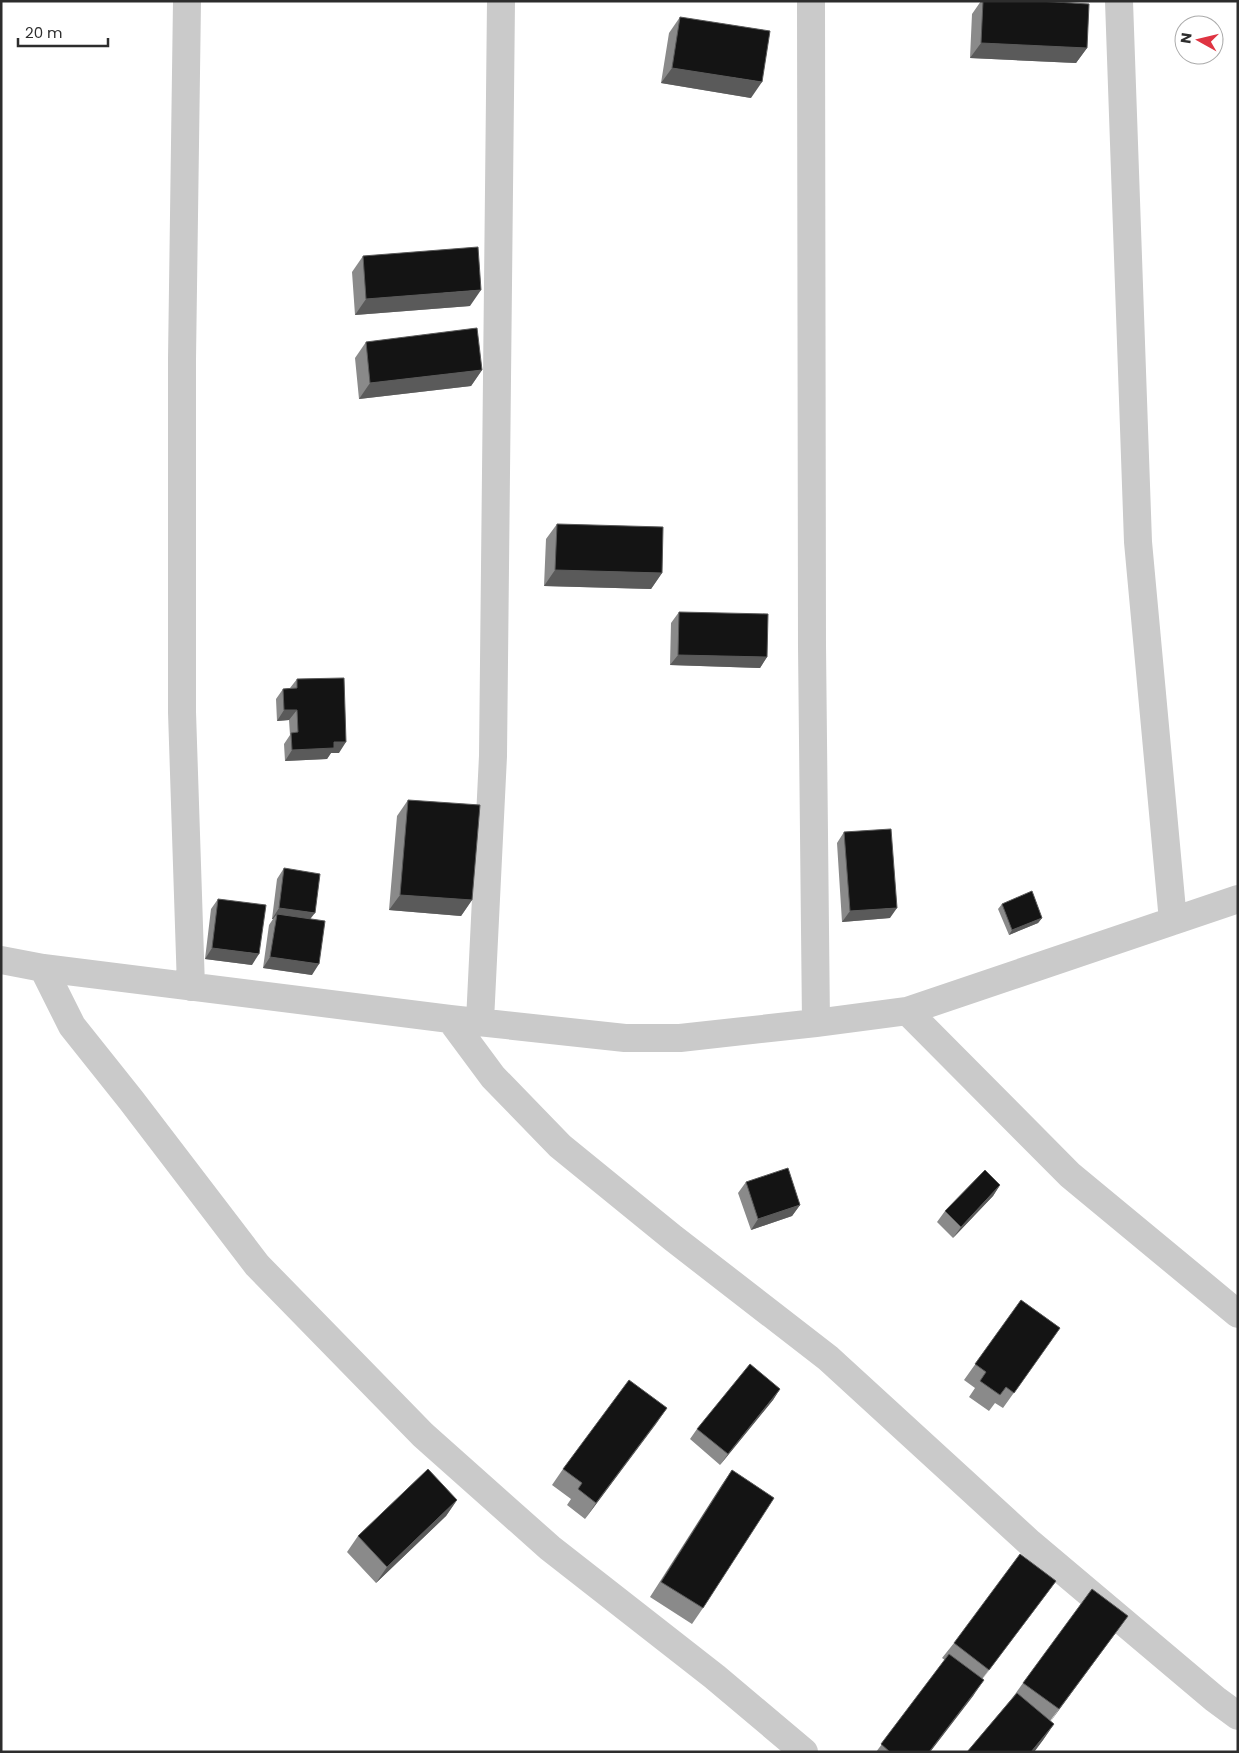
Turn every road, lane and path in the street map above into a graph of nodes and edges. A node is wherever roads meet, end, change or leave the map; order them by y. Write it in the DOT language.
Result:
graph roads {
  1 [pos="187,1"];
  2 [pos="501,1"];
  3 [pos="811,1"];
  4 [pos="1119,1"];
  5 [pos="1238,899"];
  6 [pos="1173,921"];
  7 [pos="1,960"];
  8 [pos="43,968"];
  9 [pos="191,987"];
  10 [pos="907,1011"];
  11 [pos="450,1019"];
  12 [pos="480,1021"];
  13 [pos="816,1023"];
  14 [pos="1238,1314"];
  15 [pos="1238,1716"];
  16 [pos="804,1752"];
  1 -- 9 [label="street"];
  2 -- 12 [label="street"];
  3 -- 13 [label="street"];
  4 -- 6 [label="street"];
  5 -- 6 [label="street"];
  6 -- 10 [label="street"];
  7 -- 8 [label="street"];
  8 -- 9 [label="street"];
  8 -- 16 [label="street"];
  9 -- 11 [label="street"];
  10 -- 13 [label="street"];
  10 -- 14 [label="street"];
  11 -- 12 [label="street"];
  11 -- 15 [label="street"];
  12 -- 13 [label="street"];
}
